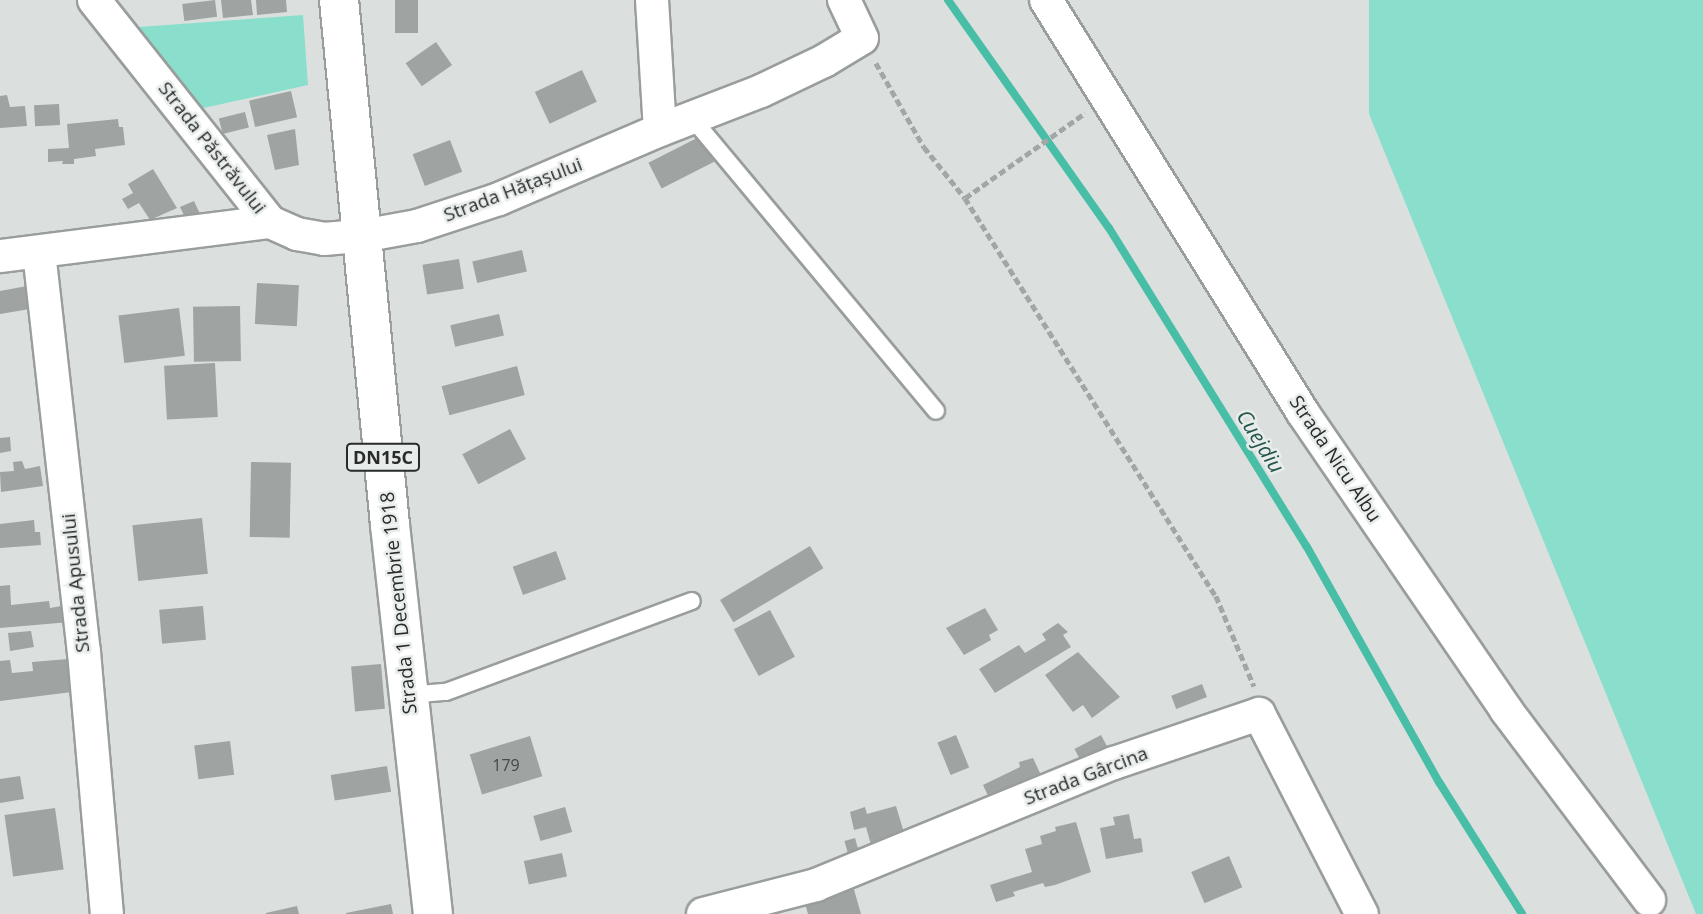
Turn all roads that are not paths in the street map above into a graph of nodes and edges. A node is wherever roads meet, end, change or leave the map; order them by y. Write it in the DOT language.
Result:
graph roads {
  1 [pos="94,0"];
  2 [pos="339,0"];
  3 [pos="652,0"];
  4 [pos="844,0"];
  5 [pos="1046,0"];
  6 [pos="692,118"];
  7 [pos="660,130"];
  8 [pos="270,222"];
  9 [pos="362,236"];
  10 [pos="38,252"];
  11 [pos="0,256"];
  12 [pos="936,411"];
  13 [pos="692,601"];
  14 [pos="408,695"];
  15 [pos="1649,900"];
  16 [pos="107,914"];
  17 [pos="433,914"];
  18 [pos="703,914"];
  19 [pos="1362,914"];
  1 -- 8 [label="street, Strada Păstrăvului"];
  2 -- 9 [label="main road, Strada 1 Decembrie 1918 / DN15C"];
  3 -- 7 [label="street"];
  4 -- 6 [label="street, Strada Hățașului"];
  5 -- 15 [label="street, Strada Nicu Albu"];
  6 -- 7 [label="street, Strada Hățașului"];
  6 -- 12 [label="lane"];
  7 -- 9 [label="street, Strada Hățașului"];
  8 -- 9 [label="street, Strada Păstrăvului"];
  8 -- 10 [label="street"];
  9 -- 14 [label="main road, Strada 1 Decembrie 1918 / DN15C"];
  10 -- 11 [label="street"];
  10 -- 16 [label="street, Strada Apusului"];
  13 -- 14 [label="lane"];
  14 -- 17 [label="main road, Strada 1 Decembrie 1918 / DN15C"];
  18 -- 19 [label="street, Strada Gârcina"];
}
